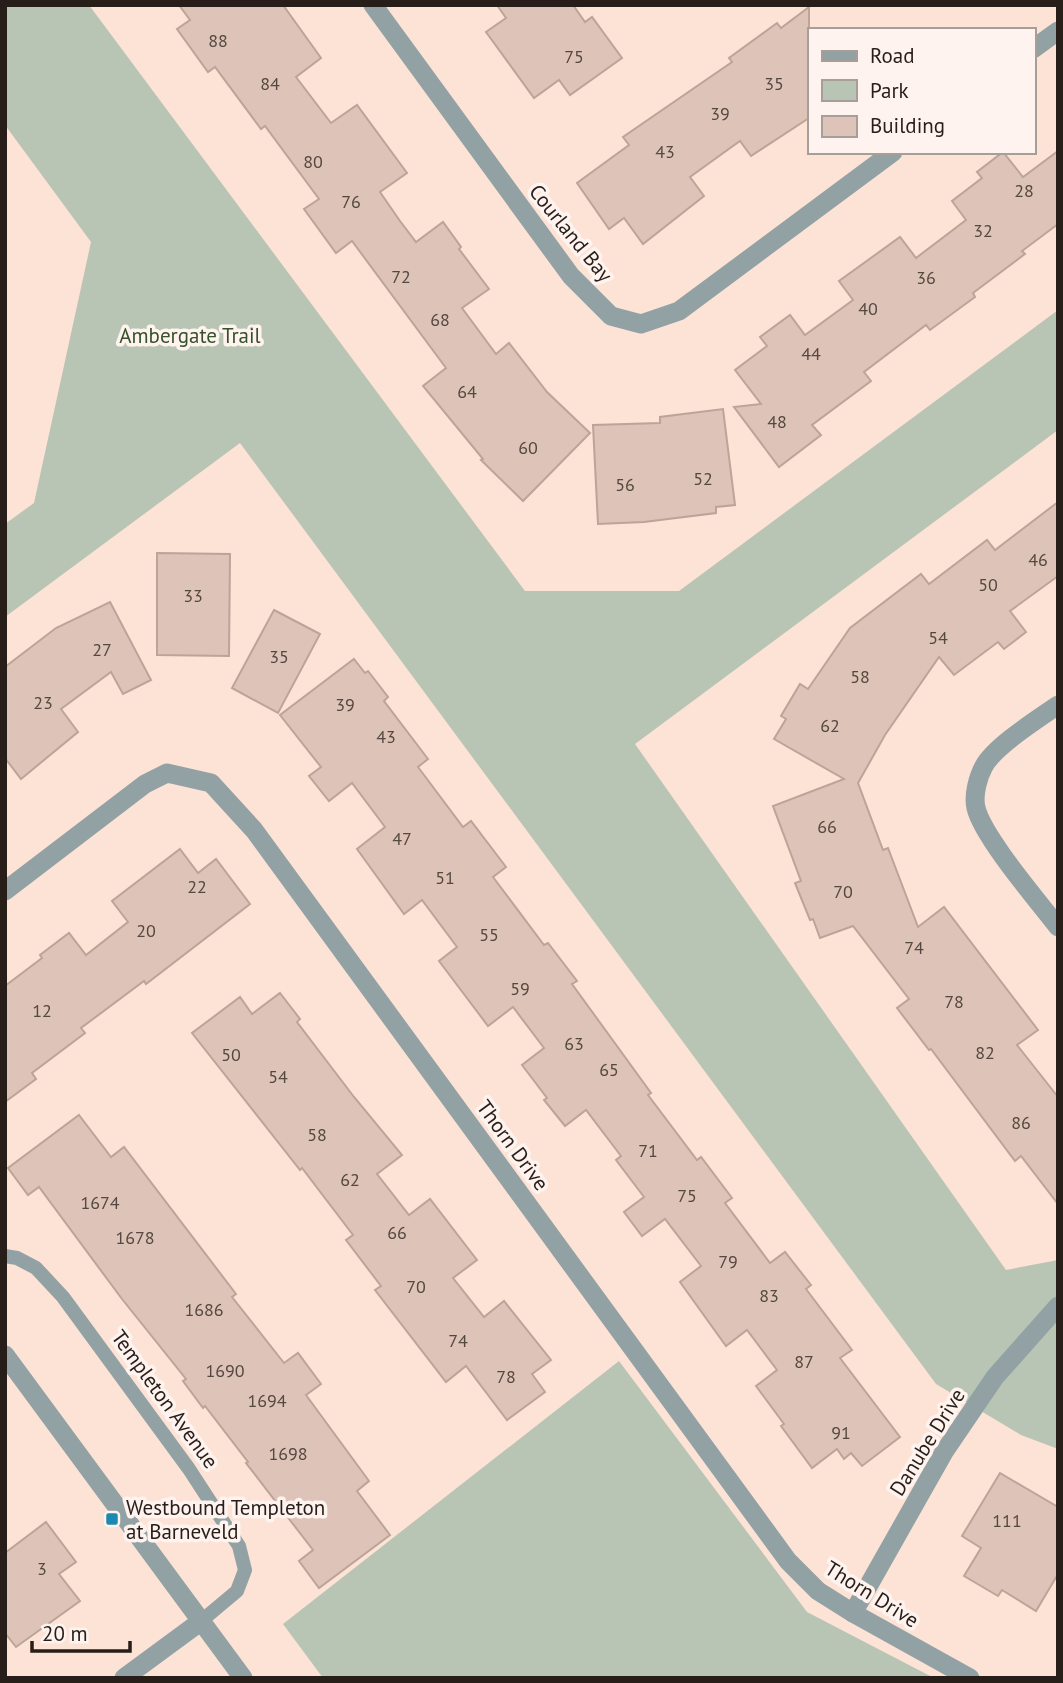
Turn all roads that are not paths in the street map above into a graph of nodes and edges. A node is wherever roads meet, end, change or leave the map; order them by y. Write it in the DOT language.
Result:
graph roads {
  1 [pos="373,5"];
  2 [pos="1058,30"];
  3 [pos="1035,47"];
  4 [pos="890,154"];
  5 [pos="1058,705"];
  6 [pos="5,891"];
  7 [pos="1058,927"];
  8 [pos="5,1256"];
  9 [pos="1058,1306"];
  10 [pos="5,1355"];
  11 [pos="853,1614"];
  12 [pos="201,1622"];
  13 [pos="124,1678"];
  14 [pos="243,1678"];
  15 [pos="970,1678"];
  1 -- 4 [label="street, Courland Bay"];
  2 -- 3 [label="street"];
  5 -- 7 [label="street"];
  6 -- 11 [label="street, Thorn Drive"];
  8 -- 12 [label="lane, Templeton Avenue"];
  9 -- 11 [label="street, Danube Drive"];
  10 -- 12 [label="street"];
  11 -- 15 [label="street, Thorn Drive"];
  12 -- 13 [label="street"];
  12 -- 14 [label="street"];
}
